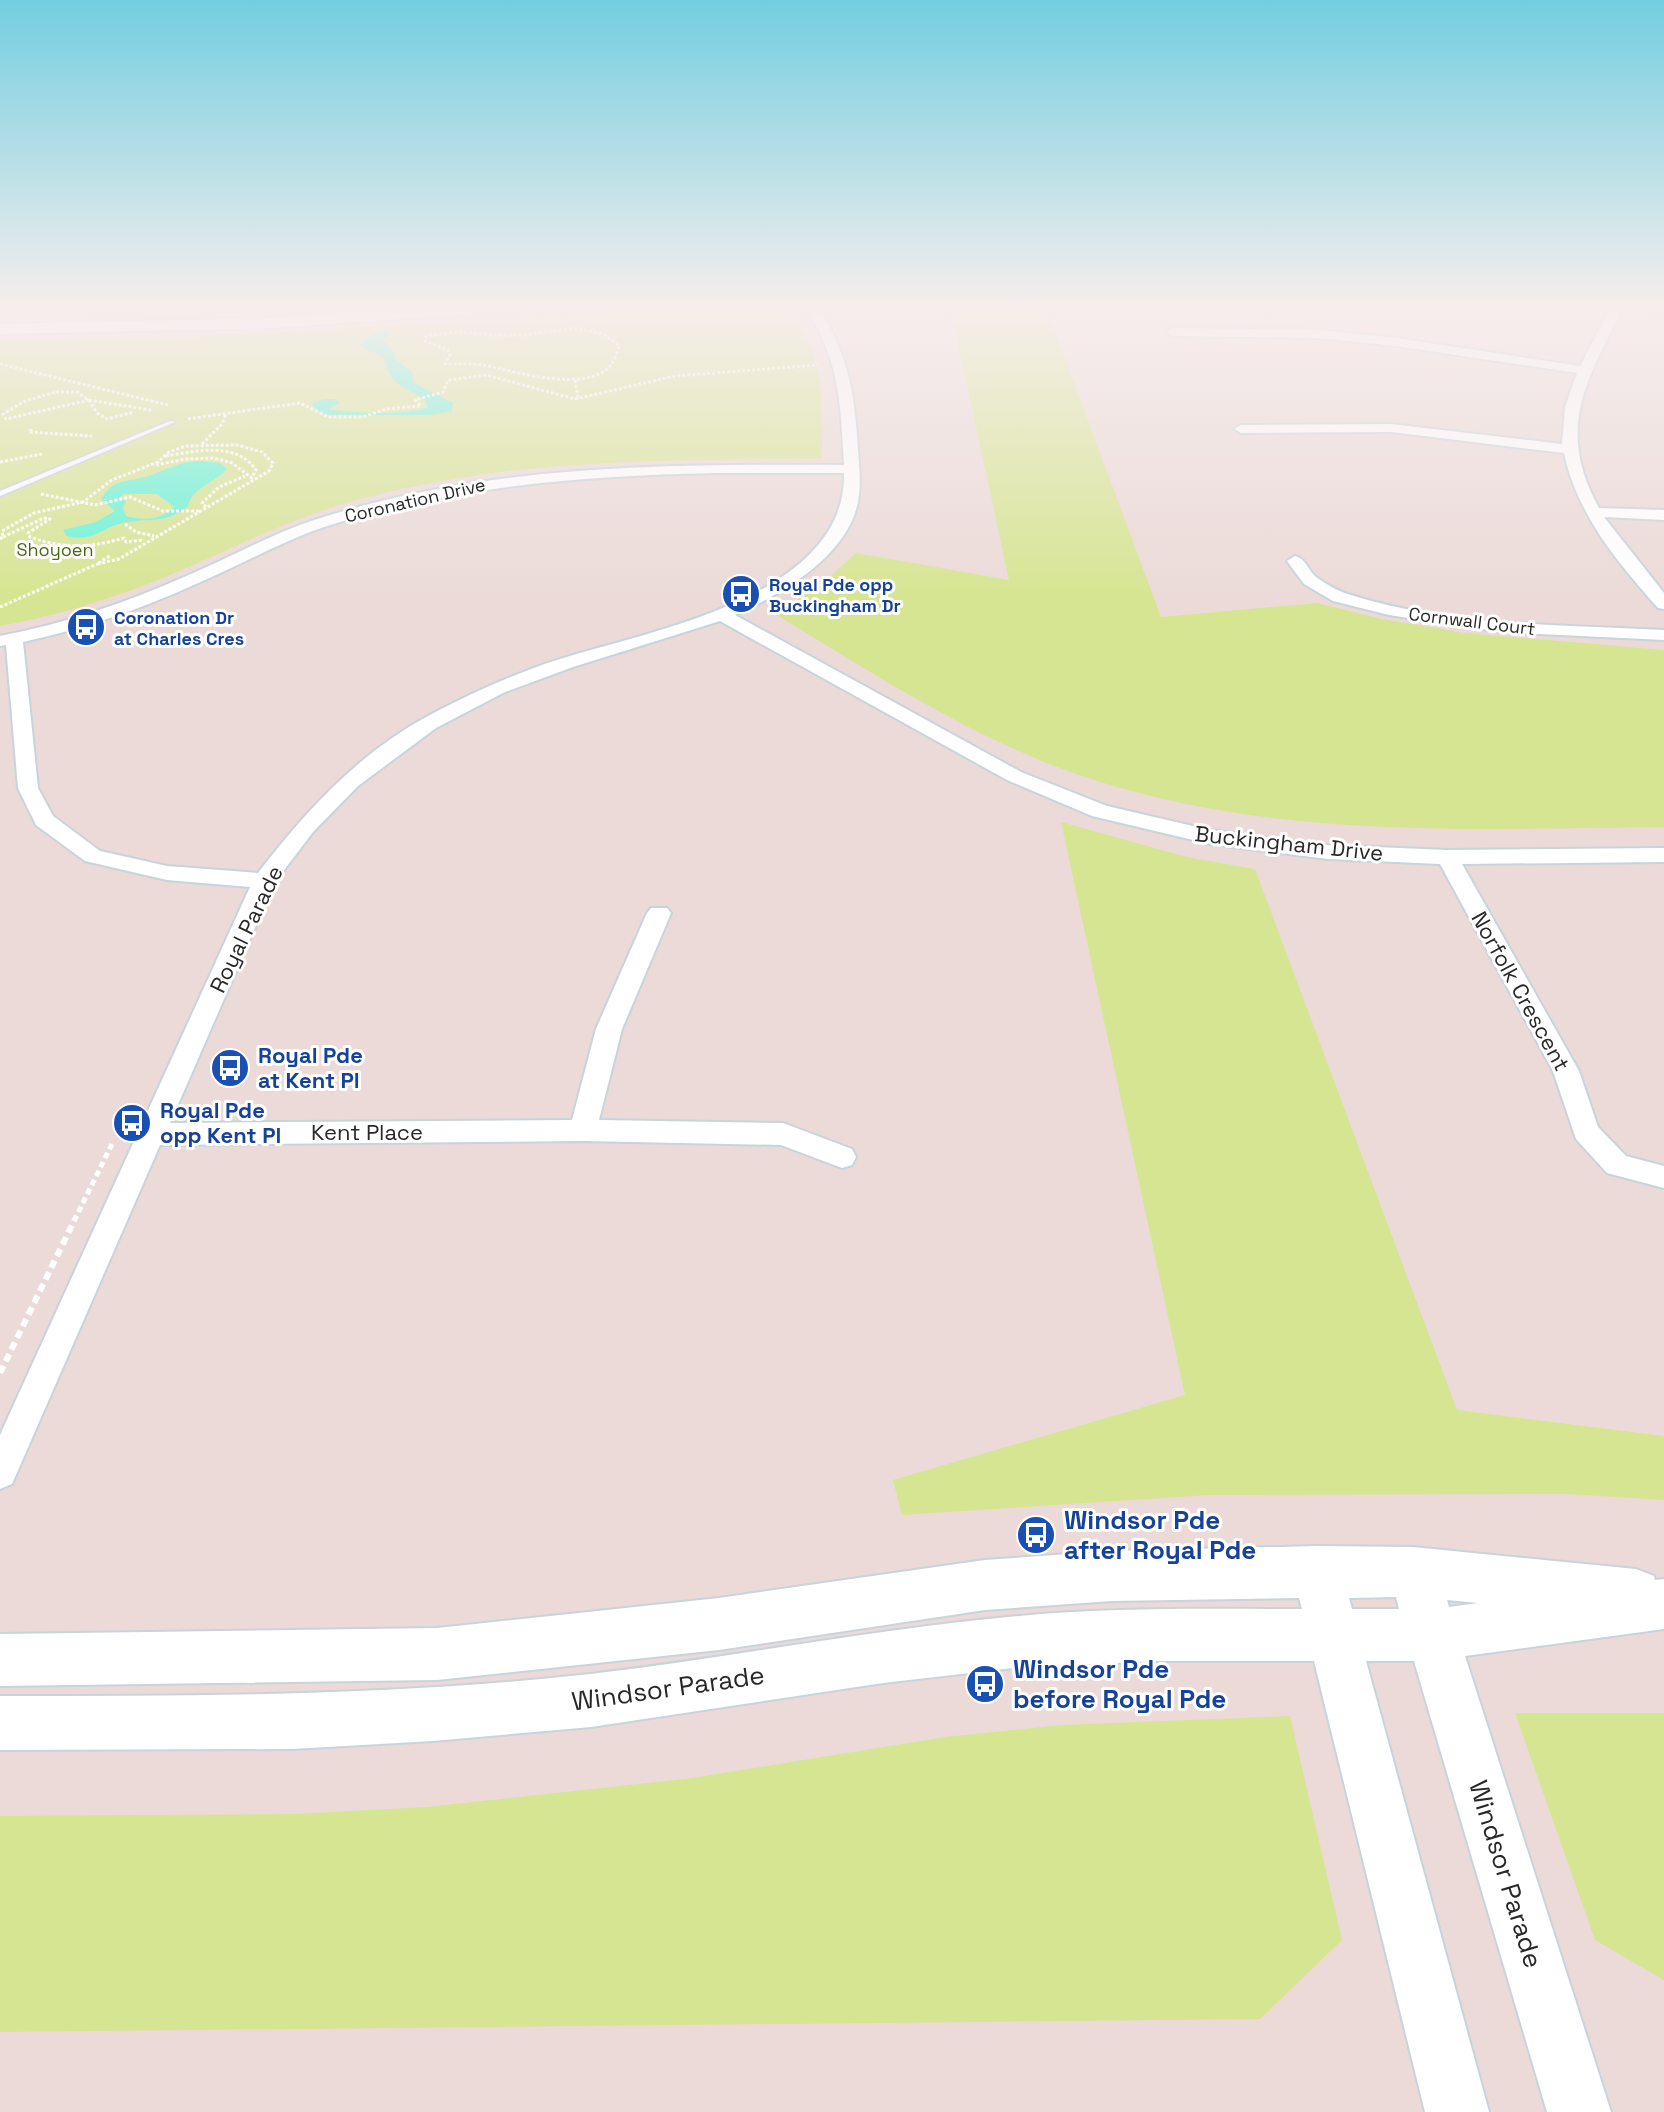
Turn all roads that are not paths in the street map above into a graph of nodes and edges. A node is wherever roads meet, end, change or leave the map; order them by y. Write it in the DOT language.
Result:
graph roads {
  1 [pos="846,401"];
  2 [pos="1573,401"];
  3 [pos="172,422"];
  4 [pos="1241,429"];
  5 [pos="1570,449"];
  6 [pos="851,469"];
  7 [pos="0,494"];
  8 [pos="1594,512"];
  9 [pos="1664,515"];
  10 [pos="1295,561"];
  11 [pos="1664,604"];
  12 [pos="724,616"];
  13 [pos="1664,635"];
  14 [pos="7,640"];
  15 [pos="1664,855"];
  16 [pos="1447,857"];
  17 [pos="264,881"];
  18 [pos="659,913"];
  19 [pos="583,1130"];
  20 [pos="151,1134"];
  21 [pos="842,1157"];
  22 [pos="1664,1177"];
  23 [pos="0,1473"];
  24 [pos="1317,1571"];
  25 [pos="1413,1572"];
  26 [pos="1664,1597"];
  27 [pos="1664,1604"];
  28 [pos="1433,1635"];
  29 [pos="1334,1636"];
  30 [pos="0,1660"];
  31 [pos="0,1723"];
  32 [pos="1457,2112"];
  33 [pos="1579,2112"];
  1 -- 6 [label="street, Royal Parade"];
  2 -- 5 [label="street"];
  3 -- 7 [label="lane"];
  4 -- 5 [label="street"];
  5 -- 8 [label="street"];
  6 -- 12 [label="street, Royal Parade"];
  6 -- 14 [label="street, Coronation Drive"];
  8 -- 9 [label="street"];
  8 -- 11 [label="street"];
  10 -- 13 [label="street, Cornwall Court"];
  12 -- 16 [label="street, Buckingham Drive"];
  12 -- 17 [label="street, Royal Parade"];
  14 -- 17 [label="street"];
  15 -- 16 [label="street, Buckingham Drive"];
  16 -- 22 [label="street, Norfolk Crescent"];
  17 -- 20 [label="street, Royal Parade"];
  18 -- 19 [label="street"];
  19 -- 20 [label="street, Kent Place"];
  19 -- 21 [label="street, Kent Place"];
  20 -- 23 [label="street, Royal Parade"];
  24 -- 25 [label="street"];
  24 -- 29 [label="street"];
  24 -- 30 [label="street"];
  25 -- 26 [label="street"];
  25 -- 28 [label="street, Windsor Parade"];
  27 -- 28 [label="street, Windsor Parade"];
  28 -- 29 [label="street, Windsor Parade"];
  28 -- 33 [label="street, Windsor Parade"];
  29 -- 31 [label="street, Windsor Parade"];
  29 -- 32 [label="street"];
}
